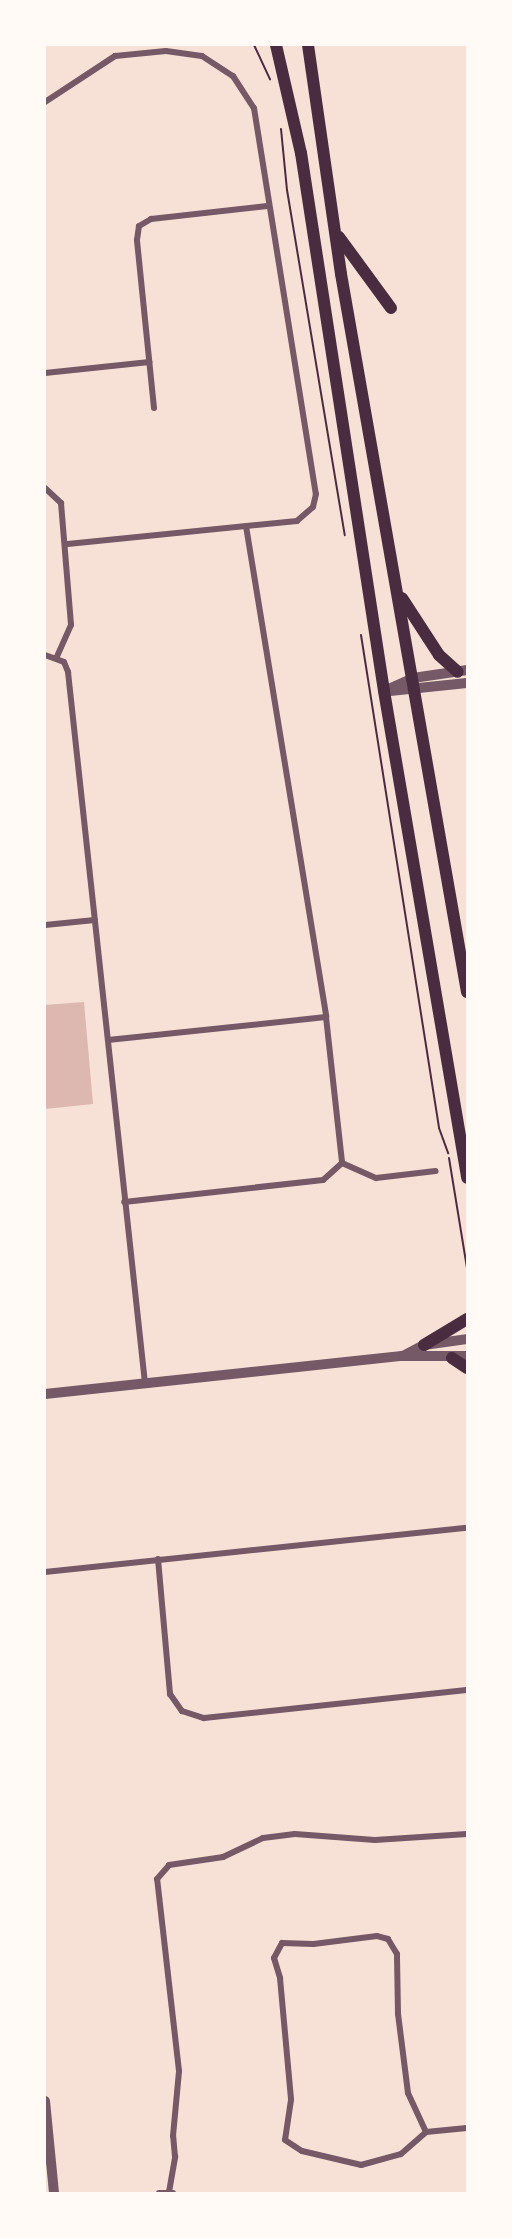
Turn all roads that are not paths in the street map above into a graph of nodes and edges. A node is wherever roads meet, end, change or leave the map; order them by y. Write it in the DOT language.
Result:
graph roads {
  1 [pos="276,45"];
  2 [pos="308,45"];
  3 [pos="45,102"];
  4 [pos="267,206"];
  5 [pos="339,236"];
  6 [pos="391,308"];
  7 [pos="149,362"];
  8 [pos="45,373"];
  9 [pos="154,408"];
  10 [pos="45,488"];
  11 [pos="246,526"];
  12 [pos="65,544"];
  13 [pos="398,592"];
  14 [pos="45,655"];
  15 [pos="56,658"];
  16 [pos="463,671"];
  17 [pos="467,683"];
  18 [pos="414,685"];
  19 [pos="384,691"];
  20 [pos="95,920"];
  21 [pos="45,925"];
  22 [pos="467,992"];
  23 [pos="326,1017"];
  24 [pos="108,1040"];
  25 [pos="342,1163"];
  26 [pos="436,1171"];
  27 [pos="467,1178"];
  28 [pos="124,1202"];
  29 [pos="467,1319"];
  30 [pos="467,1340"];
  31 [pos="424,1345"];
  32 [pos="402,1356"];
  33 [pos="467,1356"];
  34 [pos="452,1358"];
  35 [pos="467,1368"];
  36 [pos="145,1383"];
  37 [pos="45,1394"];
  38 [pos="467,1528"];
  39 [pos="158,1559"];
  40 [pos="45,1572"];
  41 [pos="467,1690"];
  42 [pos="467,1834"];
  43 [pos="45,2102"];
  44 [pos="467,2128"];
  45 [pos="426,2132"];
  46 [pos="171,2192"];
  47 [pos="54,2193"];
  48 [pos="159,2193"];
  1 -- 19 [label="main road"];
  2 -- 5 [label="main road"];
  3 -- 4 [label="street"];
  4 -- 7 [label="street"];
  4 -- 11 [label="street"];
  5 -- 6 [label="main road"];
  5 -- 13 [label="main road"];
  7 -- 8 [label="street"];
  7 -- 9 [label="street"];
  10 -- 12 [label="street"];
  11 -- 12 [label="street"];
  11 -- 23 [label="street"];
  12 -- 15 [label="street"];
  13 -- 16 [label="main road"];
  13 -- 18 [label="main road"];
  14 -- 15 [label="street"];
  15 -- 20 [label="street"];
  16 -- 18 [label="street"];
  17 -- 18 [label="street"];
  18 -- 19 [label="street"];
  18 -- 22 [label="main road"];
  19 -- 27 [label="main road"];
  20 -- 21 [label="street"];
  20 -- 24 [label="street"];
  23 -- 24 [label="street"];
  23 -- 25 [label="street"];
  24 -- 28 [label="street"];
  25 -- 26 [label="street"];
  25 -- 28 [label="street"];
  28 -- 36 [label="street"];
  29 -- 31 [label="main road"];
  30 -- 31 [label="street"];
  31 -- 32 [label="street"];
  32 -- 34 [label="street"];
  32 -- 36 [label="street"];
  33 -- 34 [label="street"];
  34 -- 35 [label="main road"];
  36 -- 37 [label="street"];
  38 -- 39 [label="street"];
  39 -- 40 [label="street"];
  39 -- 41 [label="street"];
  42 -- 46 [label="street"];
  43 -- 47 [label="street"];
  44 -- 45 [label="street"];
  45 -- 45 [label="street"];
  46 -- 48 [label="street"];
}
